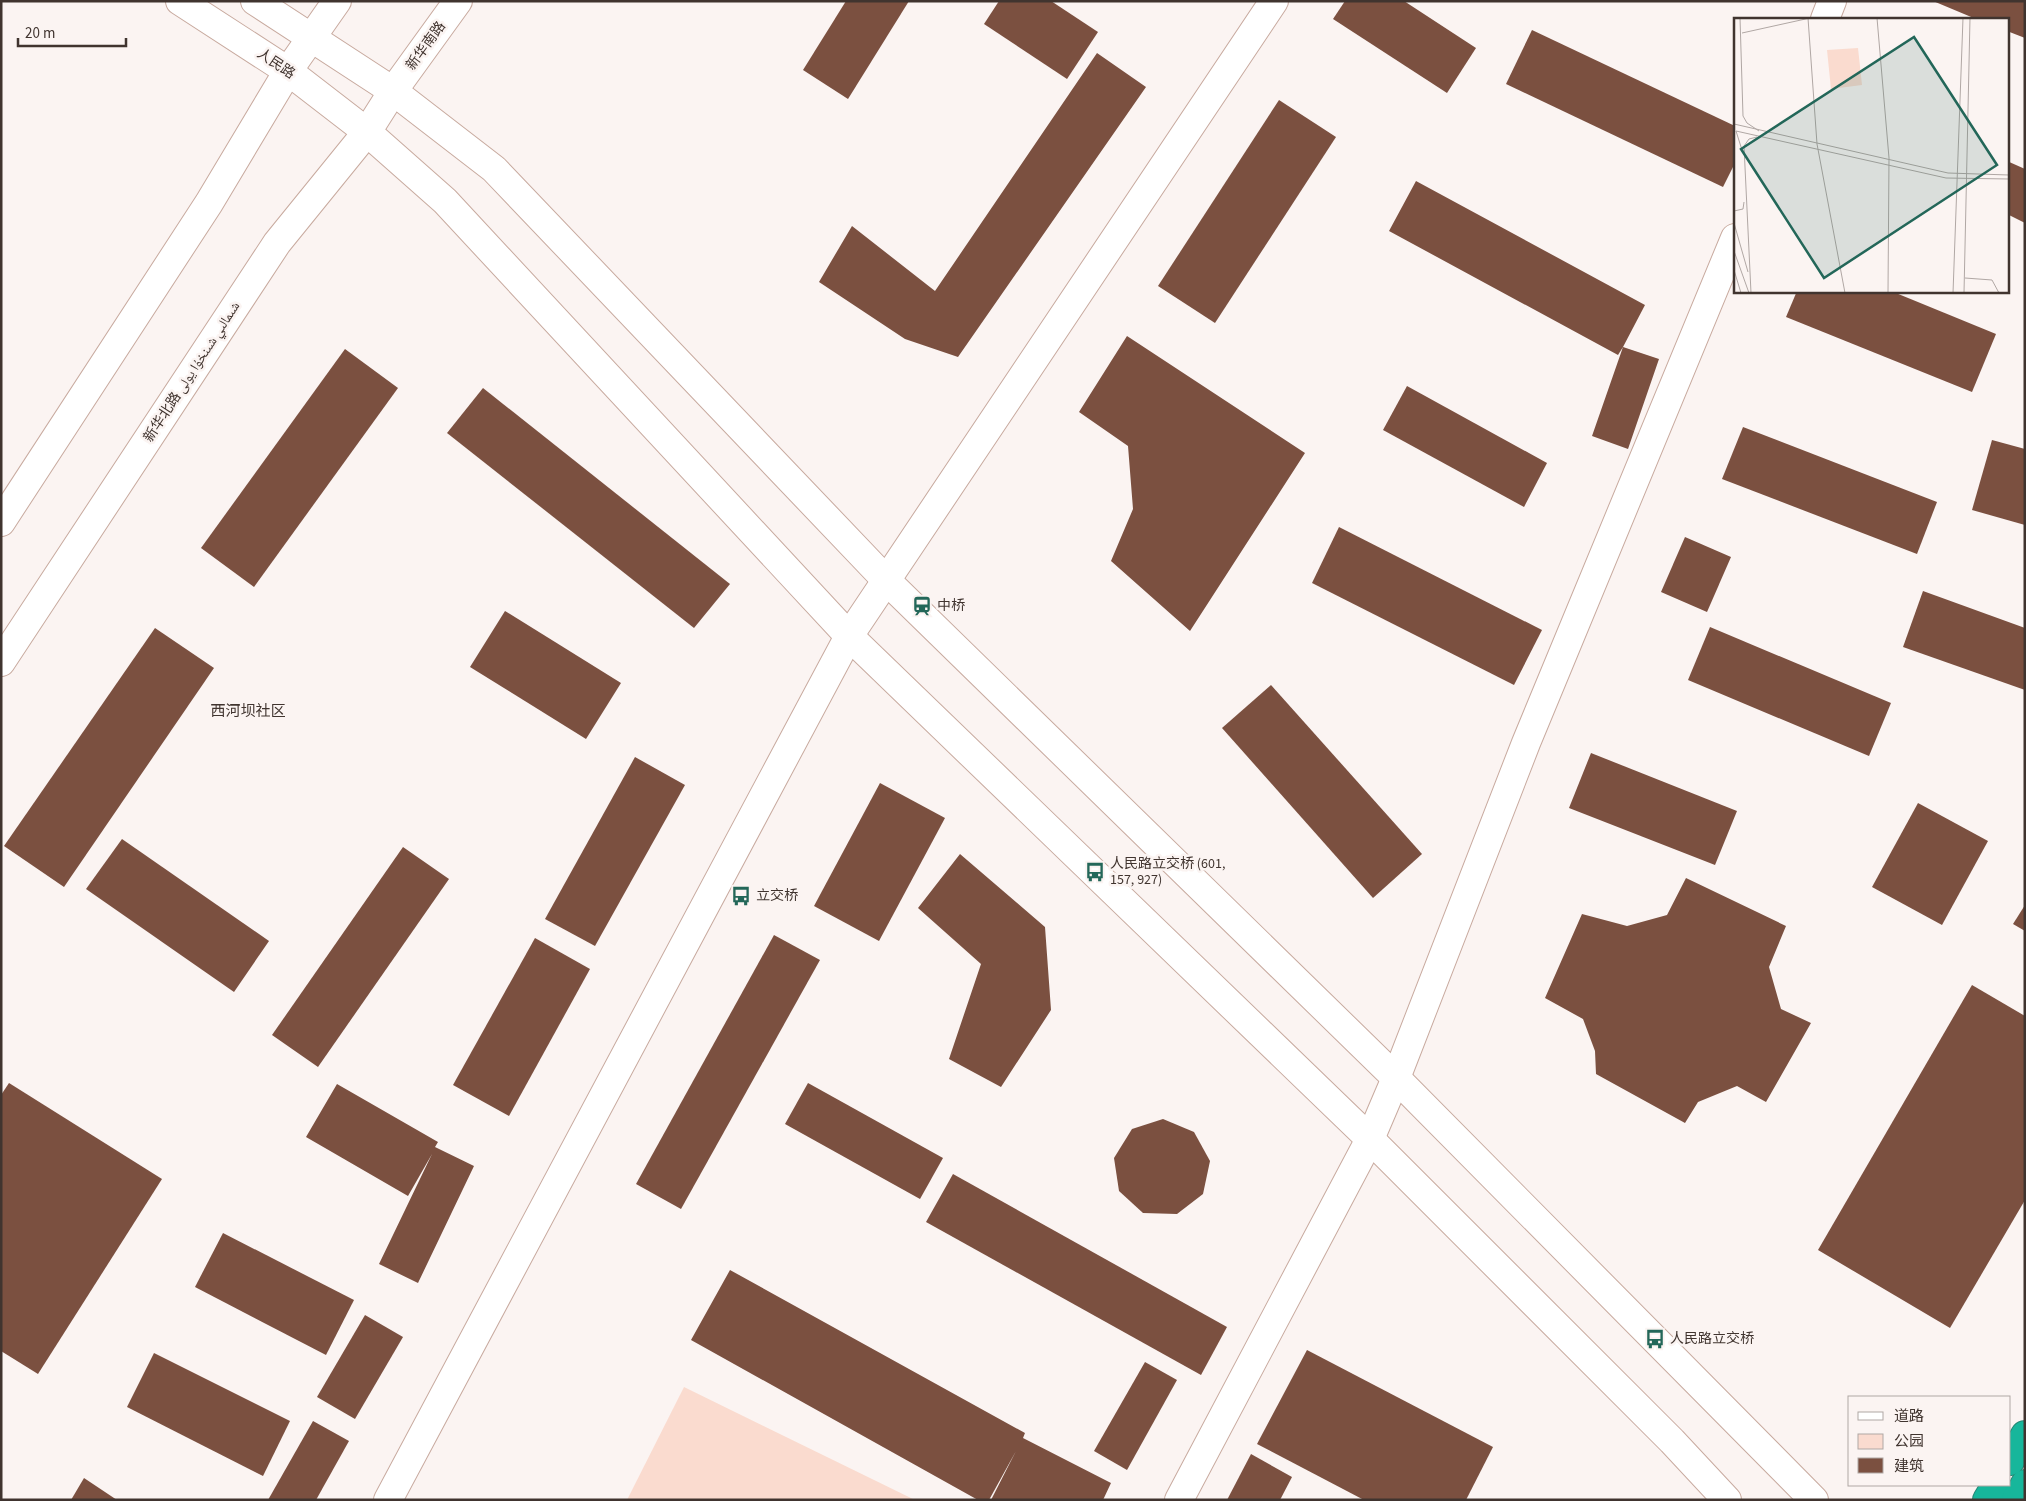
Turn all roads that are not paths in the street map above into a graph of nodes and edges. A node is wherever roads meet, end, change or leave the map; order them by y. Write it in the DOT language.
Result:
graph roads {
  1 [pos="180,1"];
  2 [pos="255,1"];
  3 [pos="336,1"];
  4 [pos="458,1"];
  5 [pos="1274,1"];
  6 [pos="1832,1"];
  7 [pos="1825,18"];
  8 [pos="311,38"];
  9 [pos="288,71"];
  10 [pos="394,91"];
  11 [pos="367,132"];
  12 [pos="1734,240"];
  13 [pos="1,522"];
  14 [pos="887,581"];
  15 [pos="849,636"];
  16 [pos="1,662"];
  17 [pos="1396,1078"];
  18 [pos="1370,1139"];
  19 [pos="2025,1435"];
  20 [pos="2011,1459"];
  21 [pos="2025,1484"];
  22 [pos="1995,1486"];
  23 [pos="388,1500"];
  24 [pos="1179,1500"];
  25 [pos="1727,1500"];
  26 [pos="1814,1500"];
  27 [pos="1987,1500"];
  28 [pos="2016,1500"];
  1 -- 9 [label="main road, 人民路"];
  2 -- 8 [label="main road"];
  3 -- 8 [label="main road"];
  4 -- 10 [label="main road, 新华南路"];
  5 -- 14 [label="main road"];
  6 -- 7 [label="main road"];
  8 -- 9 [label="main road"];
  8 -- 10 [label="main road"];
  9 -- 11 [label="main road, 人民路"];
  9 -- 13 [label="main road"];
  10 -- 11 [label="main road, 新华北路 شىمالىي شىنخۇا يولى"];
  10 -- 14 [label="main road"];
  11 -- 15 [label="main road, 人民路"];
  11 -- 16 [label="main road, 新华北路 شىمالىي شىنخۇا يولى"];
  12 -- 17 [label="main road"];
  14 -- 15 [label="main road"];
  14 -- 17 [label="main road"];
  15 -- 18 [label="main road, 人民路"];
  15 -- 23 [label="main road"];
  17 -- 18 [label="main road"];
  17 -- 26 [label="main road"];
  18 -- 24 [label="main road"];
  18 -- 25 [label="main road, 人民路"];
  19 -- 20 [label="highway"];
  21 -- 28 [label="highway"];
  22 -- 27 [label="highway"];
}
